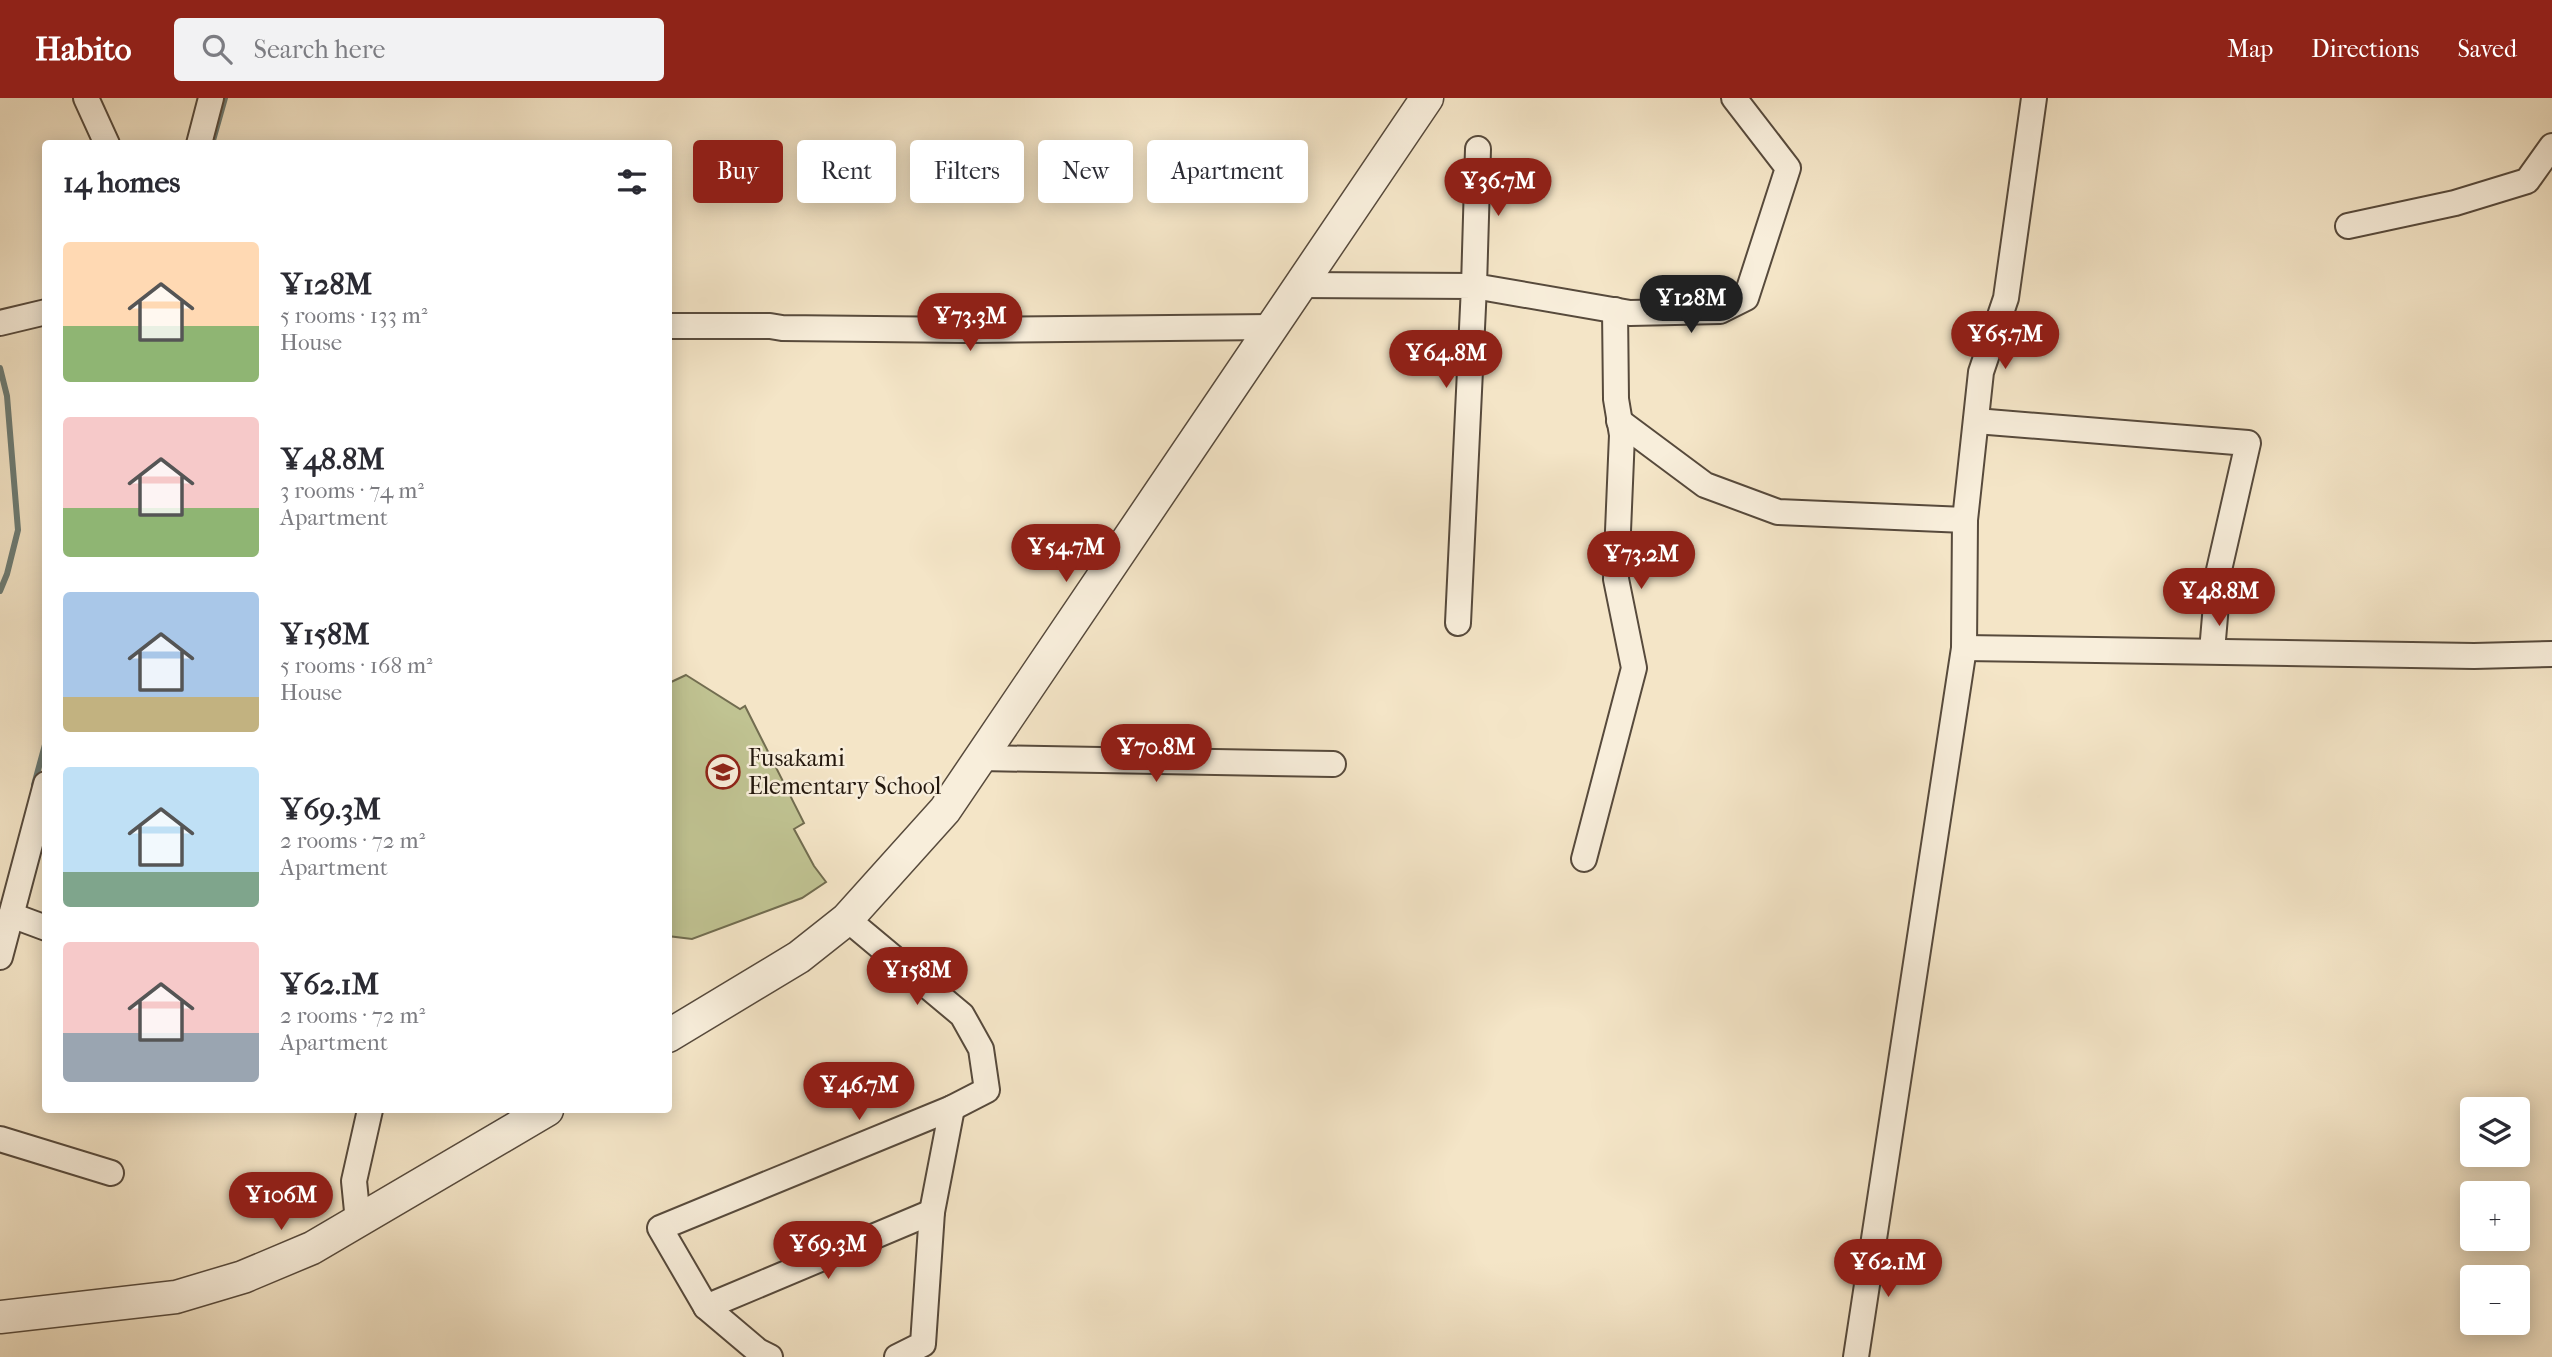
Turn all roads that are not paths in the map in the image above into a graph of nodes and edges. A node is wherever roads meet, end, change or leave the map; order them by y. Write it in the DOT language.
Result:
graph roads {
  1 [pos="86,98"];
  2 [pos="211,98"];
  3 [pos="1427,98"];
  4 [pos="1734,98"];
  5 [pos="2034,98"];
  6 [pos="105,140"];
  7 [pos="201,140"];
  8 [pos="2552,146"];
  9 [pos="1478,149"];
  10 [pos="2348,226"];
  11 [pos="1300,285"];
  12 [pos="1474,286"];
  13 [pos="1615,310"];
  14 [pos="42,313"];
  15 [pos="0,323"];
  16 [pos="672,327"];
  17 [pos="1271,327"];
  18 [pos="1619,421"];
  19 [pos="1976,421"];
  20 [pos="1965,520"];
  21 [pos="1458,622"];
  22 [pos="1964,648"];
  23 [pos="2212,651"];
  24 [pos="2552,654"];
  25 [pos="980,758"];
  26 [pos="1333,764"];
  27 [pos="42,799"];
  28 [pos="1584,859"];
  29 [pos="11,915"];
  30 [pos="847,919"];
  31 [pos="42,927"];
  32 [pos="0,957"];
  33 [pos="672,1034"];
  34 [pos="952,1108"];
  35 [pos="369,1113"];
  36 [pos="542,1113"];
  37 [pos="0,1139"];
  38 [pos="111,1174"];
  39 [pos="932,1212"];
  40 [pos="358,1221"];
  41 [pos="706,1307"];
  42 [pos="0,1317"];
  43 [pos="769,1357"];
  44 [pos="897,1357"];
  45 [pos="1856,1357"];
  1 -- 6 [label="street"];
  2 -- 7 [label="street"];
  3 -- 11 [label="street"];
  4 -- 13 [label="street"];
  5 -- 19 [label="street"];
  8 -- 10 [label="street"];
  9 -- 12 [label="street"];
  11 -- 12 [label="street"];
  11 -- 17 [label="street"];
  12 -- 13 [label="street"];
  12 -- 21 [label="street"];
  13 -- 18 [label="street"];
  14 -- 15 [label="street"];
  16 -- 17 [label="street"];
  17 -- 25 [label="street"];
  18 -- 20 [label="street"];
  18 -- 28 [label="street"];
  19 -- 20 [label="street"];
  19 -- 23 [label="street"];
  20 -- 22 [label="street"];
  22 -- 23 [label="street"];
  22 -- 45 [label="street"];
  23 -- 24 [label="street"];
  25 -- 26 [label="street"];
  25 -- 30 [label="street"];
  27 -- 29 [label="street"];
  29 -- 31 [label="street"];
  29 -- 32 [label="street"];
  30 -- 33 [label="street"];
  30 -- 34 [label="street"];
  34 -- 39 [label="street"];
  34 -- 41 [label="street"];
  35 -- 40 [label="street"];
  36 -- 40 [label="street"];
  37 -- 38 [label="street"];
  39 -- 41 [label="street"];
  39 -- 44 [label="street"];
  40 -- 42 [label="street"];
  41 -- 43 [label="street"];
}
